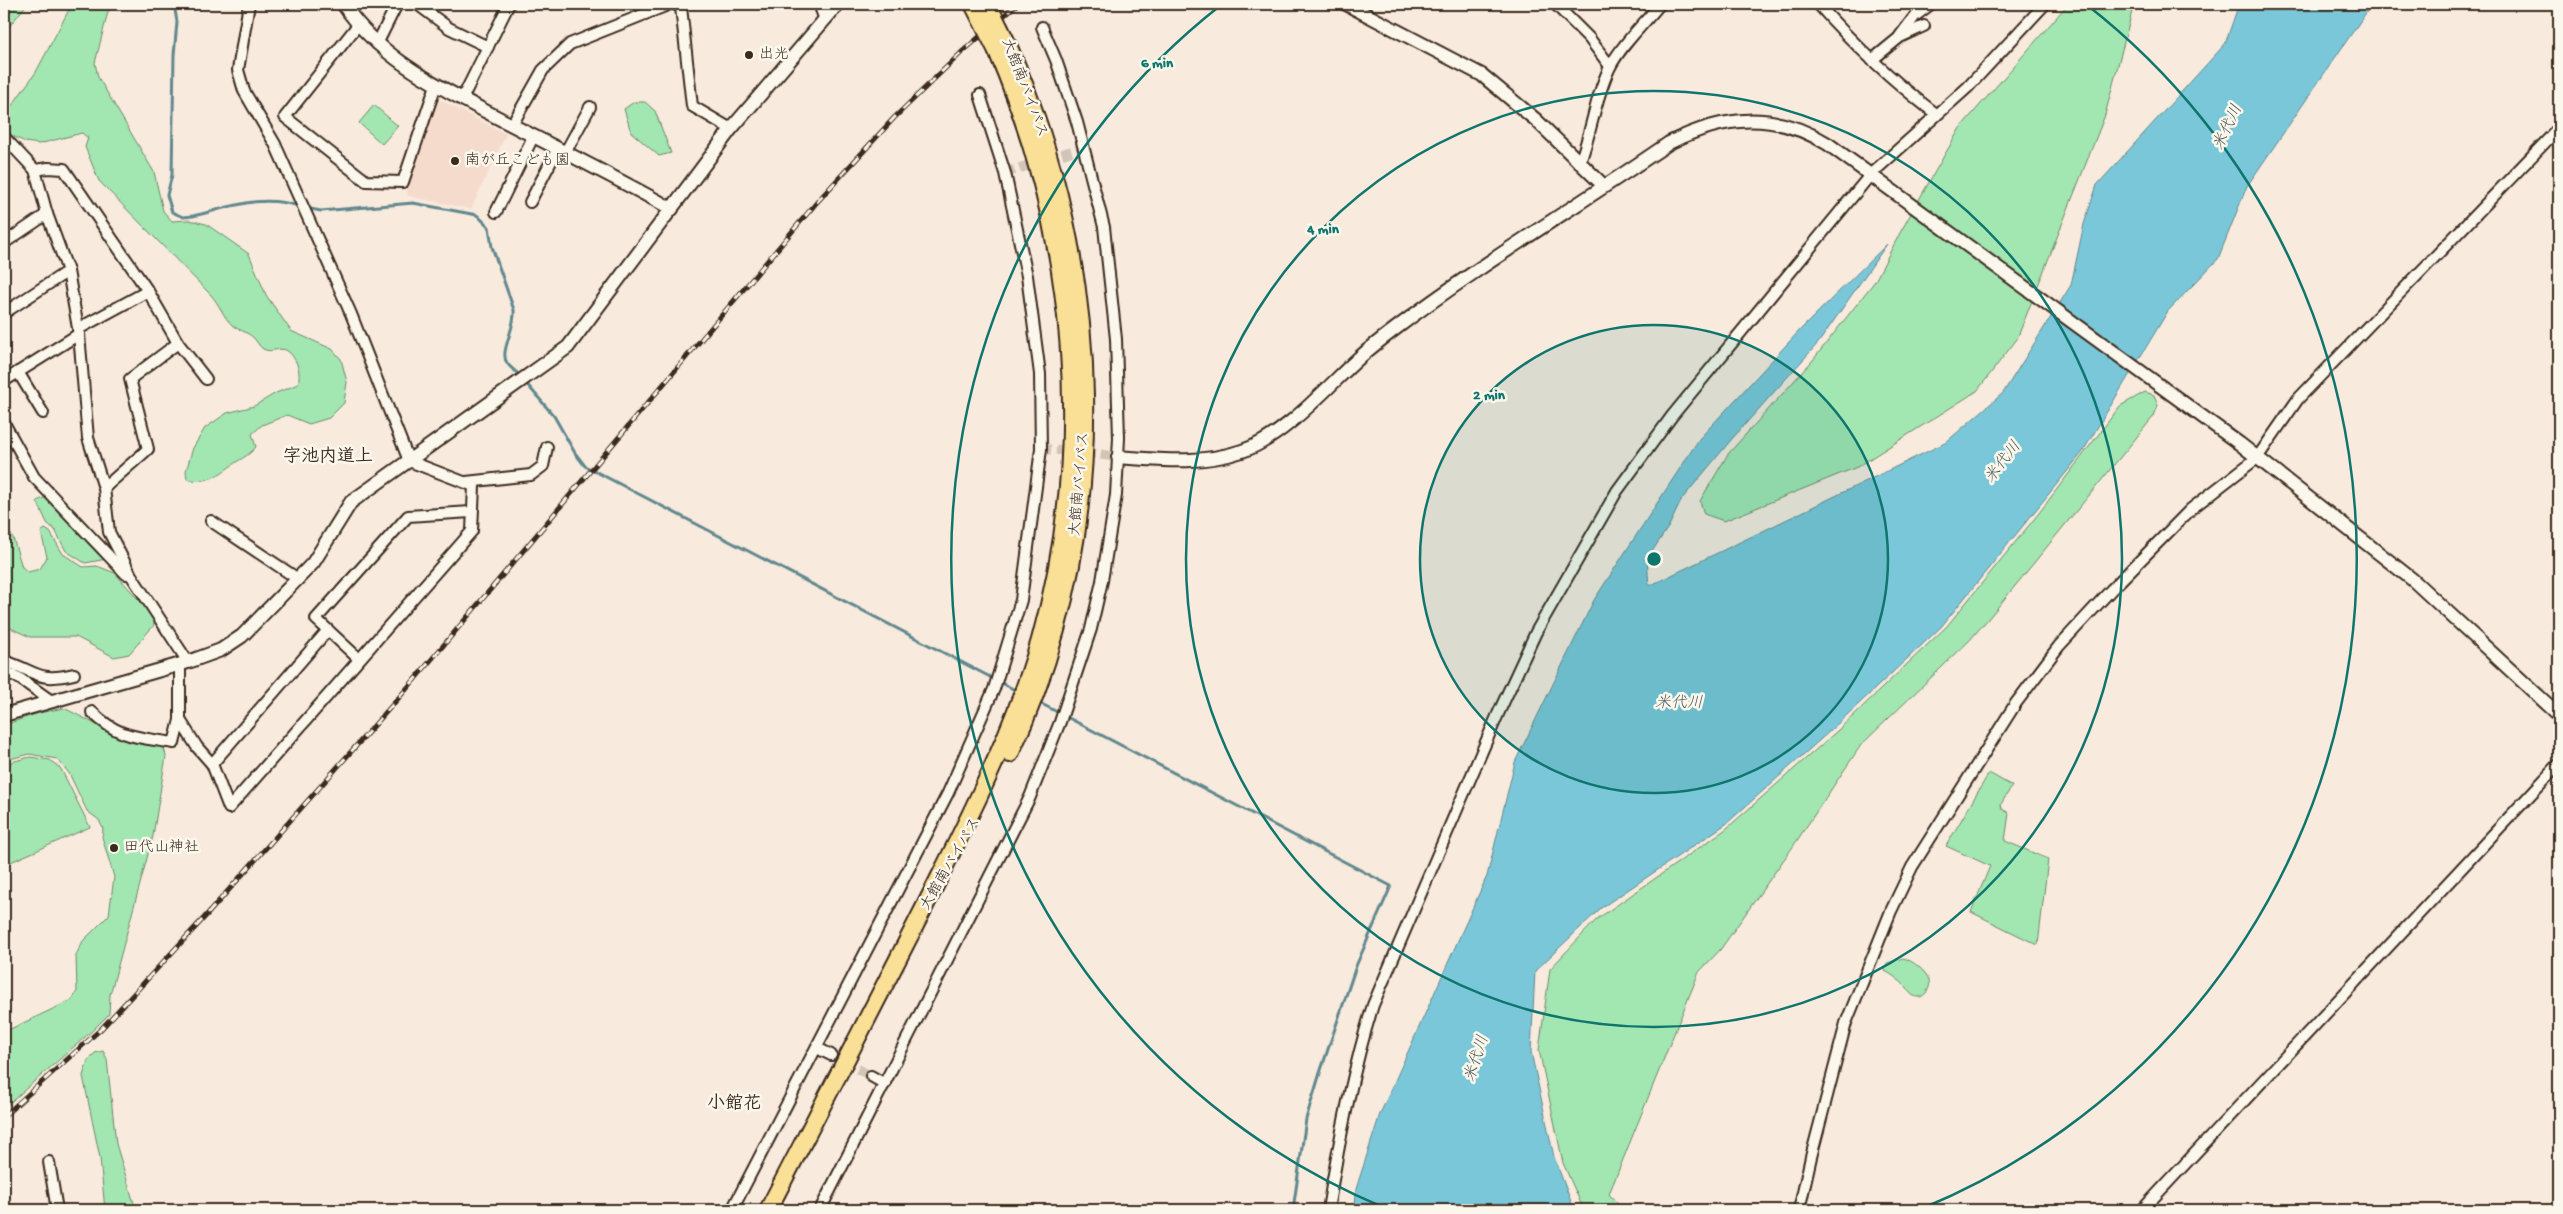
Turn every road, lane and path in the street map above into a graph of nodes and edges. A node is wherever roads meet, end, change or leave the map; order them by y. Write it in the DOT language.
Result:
graph roads {
  1 [pos="249,4"];
  2 [pos="343,4"];
  3 [pos="397,4"];
  4 [pos="417,4"];
  5 [pos="508,4"];
  6 [pos="670,4"];
  7 [pos="674,4"];
  8 [pos="819,4"];
  9 [pos="838,4"];
  10 [pos="973,4"];
  11 [pos="988,4"];
  12 [pos="1346,4"];
  13 [pos="1555,4"];
  14 [pos="1660,4"];
  15 [pos="1818,4"];
  16 [pos="1931,4"];
  17 [pos="2045,4"];
  18 [pos="825,20"];
  19 [pos="358,26"];
  20 [pos="1924,26"];
  21 [pos="1042,27"];
  22 [pos="1900,37"];
  23 [pos="377,44"];
  24 [pos="488,47"];
  25 [pos="1002,48"];
  26 [pos="1872,60"];
  27 [pos="1610,66"];
  28 [pos="436,84"];
  29 [pos="980,95"];
  30 [pos="462,99"];
  31 [pos="590,107"];
  32 [pos="1936,114"];
  33 [pos="512,125"];
  34 [pos="2559,128"];
  35 [pos="732,129"];
  36 [pos="4,137"];
  37 [pos="533,137"];
  38 [pos="561,151"];
  39 [pos="1580,162"];
  40 [pos="35,170"];
  41 [pos="1871,174"];
  42 [pos="1604,186"];
  43 [pos="530,202"];
  44 [pos="672,209"];
  45 [pos="496,212"];
  46 [pos="46,214"];
  47 [pos="4,242"];
  48 [pos="68,271"];
  49 [pos="148,291"];
  50 [pos="4,313"];
  51 [pos="78,332"];
  52 [pos="178,343"];
  53 [pos="18,372"];
  54 [pos="206,379"];
  55 [pos="4,381"];
  56 [pos="43,413"];
  57 [pos="4,423"];
  58 [pos="547,447"];
  59 [pos="1118,457"];
  60 [pos="2257,458"];
  61 [pos="410,461"];
  62 [pos="466,482"];
  63 [pos="104,488"];
  64 [pos="471,512"];
  65 [pos="211,521"];
  66 [pos="298,579"];
  67 [pos="139,587"];
  68 [pos="328,630"];
  69 [pos="359,660"];
  70 [pos="4,661"];
  71 [pos="184,663"];
  72 [pos="4,671"];
  73 [pos="74,674"];
  74 [pos="50,700"];
  75 [pos="92,712"];
  76 [pos="4,715"];
  77 [pos="2559,715"];
  78 [pos="180,720"];
  79 [pos="212,764"];
  80 [pos="2559,764"];
  81 [pos="816,1048"];
  82 [pos="831,1055"];
  83 [pos="871,1076"];
  84 [pos="885,1084"];
  85 [pos="49,1162"];
  86 [pos="57,1210"];
  87 [pos="732,1210"];
  88 [pos="768,1210"];
  89 [pos="820,1210"];
  90 [pos="1328,1210"];
  91 [pos="1799,1210"];
  92 [pos="2142,1210"];
  1 -- 61 [label="street"];
  2 -- 19 [label="street"];
  3 -- 23 [label="street"];
  4 -- 24 [label="street"];
  5 -- 24 [label="street"];
  6 -- 33 [label="street"];
  7 -- 35 [label="street"];
  8 -- 18 [label="street"];
  9 -- 18 [label="street"];
  10 -- 25 [label="highway, 大館南バイパス, bridge"];
  11 -- 25 [label="highway, 大館南バイパス, bridge"];
  12 -- 39 [label="street"];
  13 -- 27 [label="street"];
  14 -- 27 [label="street"];
  15 -- 26 [label="street"];
  16 -- 22 [label="street"];
  17 -- 32 [label="street"];
  18 -- 35 [label="street"];
  19 -- 23 [label="street"];
  19 -- 28 [label="street"];
  20 -- 22 [label="street"];
  21 -- 59 [label="street"];
  22 -- 26 [label="street"];
  23 -- 28 [label="street"];
  24 -- 30 [label="street"];
  25 -- 88 [label="highway, 大館南バイパス"];
  26 -- 32 [label="street"];
  27 -- 39 [label="street"];
  28 -- 30 [label="street"];
  29 -- 81 [label="street"];
  30 -- 33 [label="street"];
  31 -- 38 [label="street"];
  32 -- 41 [label="street"];
  33 -- 37 [label="street"];
  34 -- 60 [label="street"];
  35 -- 44 [label="street"];
  36 -- 40 [label="street"];
  37 -- 38 [label="street"];
  37 -- 45 [label="street"];
  38 -- 43 [label="street"];
  38 -- 44 [label="street"];
  39 -- 42 [label="street"];
  40 -- 46 [label="street"];
  40 -- 49 [label="street"];
  41 -- 42 [label="street"];
  41 -- 60 [label="street"];
  41 -- 90 [label="street"];
  42 -- 59 [label="street"];
  44 -- 61 [label="street"];
  46 -- 47 [label="street"];
  46 -- 48 [label="street"];
  48 -- 50 [label="street"];
  48 -- 51 [label="street"];
  49 -- 51 [label="street"];
  49 -- 52 [label="street"];
  51 -- 53 [label="street"];
  51 -- 63 [label="street"];
  52 -- 54 [label="street"];
  52 -- 63 [label="street"];
  53 -- 55 [label="street"];
  53 -- 56 [label="street"];
  57 -- 67 [label="street"];
  58 -- 62 [label="street"];
  59 -- 84 [label="street"];
  60 -- 77 [label="street"];
  60 -- 91 [label="street"];
  61 -- 62 [label="street"];
  61 -- 66 [label="street"];
  62 -- 64 [label="street"];
  63 -- 67 [label="street"];
  64 -- 68 [label="street"];
  64 -- 69 [label="street"];
  65 -- 66 [label="street"];
  66 -- 71 [label="street"];
  67 -- 71 [label="street"];
  68 -- 69 [label="street"];
  68 -- 79 [label="street"];
  69 -- 79 [label="street"];
  70 -- 73 [label="street"];
  71 -- 74 [label="street"];
  71 -- 78 [label="street"];
  72 -- 74 [label="street"];
  74 -- 76 [label="street"];
  75 -- 78 [label="street"];
  78 -- 79 [label="street"];
  80 -- 92 [label="street"];
  81 -- 82 [label="street"];
  81 -- 87 [label="street"];
  83 -- 84 [label="street"];
  84 -- 89 [label="street"];
  85 -- 86 [label="street"];
}
